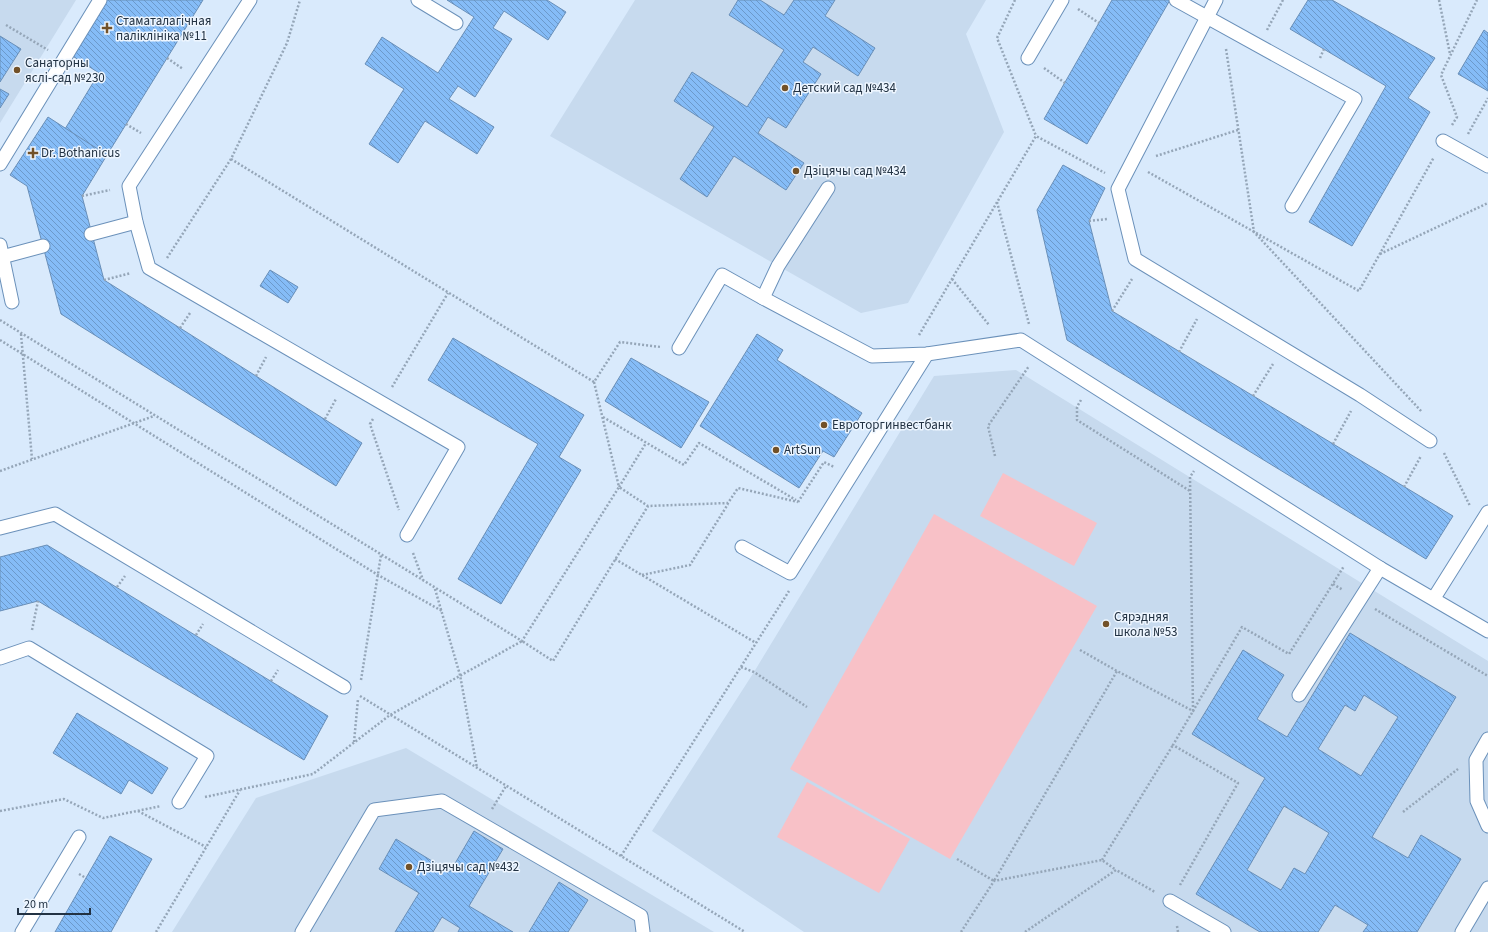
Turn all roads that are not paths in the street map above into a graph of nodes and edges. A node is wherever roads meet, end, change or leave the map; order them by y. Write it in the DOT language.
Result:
graph roads {
  1 [pos="100,0"];
  2 [pos="250,0"];
  3 [pos="418,0"];
  4 [pos="1062,0"];
  5 [pos="1176,0"];
  6 [pos="1216,0"];
  7 [pos="1208,17"];
  8 [pos="456,23"];
  9 [pos="1028,58"];
  10 [pos="1443,141"];
  11 [pos="0,164"];
  12 [pos="1488,166"];
  13 [pos="828,188"];
  14 [pos="1292,206"];
  15 [pos="136,222"];
  16 [pos="91,234"];
  17 [pos="43,246"];
  18 [pos="1,251"];
  19 [pos="763,298"];
  20 [pos="12,302"];
  21 [pos="679,348"];
  22 [pos="927,354"];
  23 [pos="1430,440"];
  24 [pos="1488,512"];
  25 [pos="0,528"];
  26 [pos="407,535"];
  27 [pos="742,547"];
  28 [pos="1380,568"];
  29 [pos="1434,598"];
  30 [pos="1488,631"];
  31 [pos="0,658"];
  32 [pos="344,687"];
  33 [pos="1299,695"];
  34 [pos="1488,739"];
  35 [pos="179,802"];
  36 [pos="1488,826"];
  37 [pos="79,837"];
  38 [pos="1488,888"];
  39 [pos="1170,901"];
  40 [pos="22,932"];
  41 [pos="302,932"];
  42 [pos="643,932"];
  43 [pos="1224,932"];
  44 [pos="1462,932"];
  1 -- 11 [label="lane"];
  2 -- 15 [label="lane"];
  3 -- 8 [label="lane"];
  4 -- 9 [label="lane"];
  5 -- 7 [label="lane"];
  6 -- 7 [label="lane"];
  7 -- 14 [label="lane"];
  7 -- 23 [label="lane"];
  10 -- 12 [label="lane"];
  13 -- 19 [label="lane"];
  15 -- 16 [label="lane"];
  15 -- 26 [label="lane"];
  17 -- 18 [label="lane"];
  18 -- 20 [label="lane"];
  19 -- 21 [label="lane"];
  19 -- 22 [label="lane"];
  22 -- 27 [label="lane"];
  22 -- 28 [label="lane"];
  24 -- 29 [label="lane"];
  25 -- 32 [label="lane"];
  28 -- 29 [label="lane"];
  28 -- 33 [label="lane"];
  29 -- 30 [label="lane"];
  31 -- 35 [label="lane"];
  34 -- 36 [label="lane"];
  37 -- 40 [label="lane"];
  38 -- 44 [label="lane"];
  39 -- 43 [label="lane"];
  41 -- 42 [label="lane"];
}
